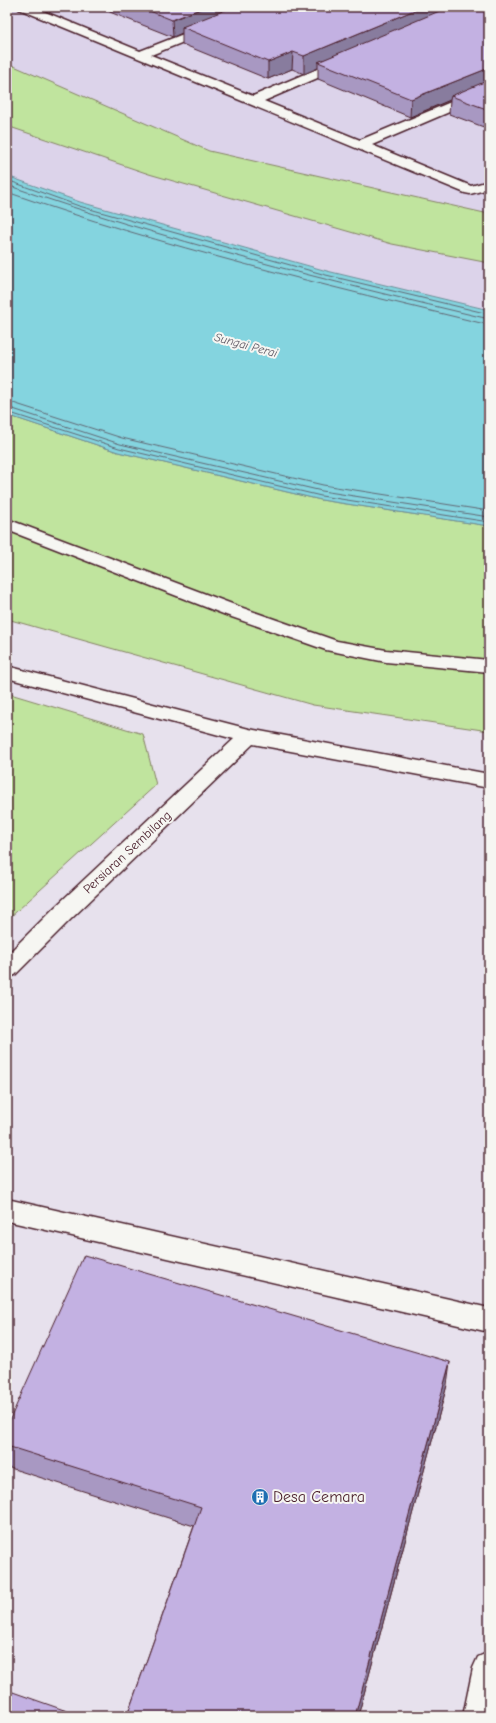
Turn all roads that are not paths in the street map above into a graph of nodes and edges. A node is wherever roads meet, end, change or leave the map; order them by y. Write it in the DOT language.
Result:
graph roads {
  1 [pos="23,7"];
  2 [pos="262,7"];
  3 [pos="54,10"];
  4 [pos="42,14"];
  5 [pos="140,55"];
  6 [pos="360,55"];
  7 [pos="489,90"];
  8 [pos="253,101"];
  9 [pos="361,145"];
  10 [pos="489,185"];
  11 [pos="7,524"];
  12 [pos="489,666"];
  13 [pos="7,672"];
  14 [pos="249,736"];
  15 [pos="489,781"];
  16 [pos="7,969"];
  17 [pos="7,1210"];
  18 [pos="489,1320"];
  19 [pos="489,1668"];
  20 [pos="479,1716"];
  1 -- 4 [label="street"];
  2 -- 5 [label="street"];
  3 -- 4 [label="street"];
  4 -- 5 [label="street"];
  5 -- 8 [label="street"];
  6 -- 8 [label="street"];
  7 -- 9 [label="street"];
  8 -- 9 [label="street"];
  9 -- 10 [label="street"];
  11 -- 12 [label="street"];
  13 -- 14 [label="street"];
  14 -- 15 [label="street"];
  14 -- 16 [label="street, Persiaran Sembilang"];
  17 -- 18 [label="street"];
  19 -- 20 [label="street"];
}
